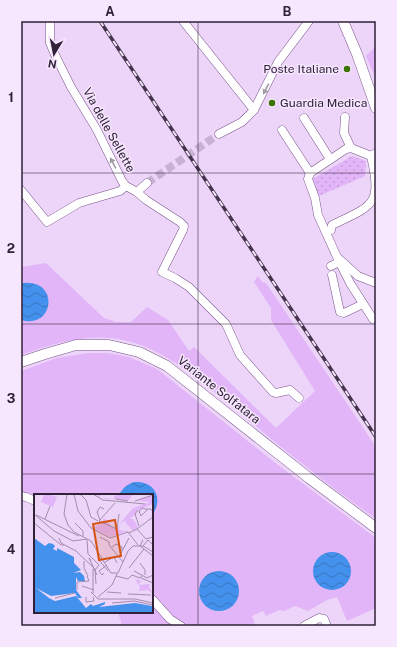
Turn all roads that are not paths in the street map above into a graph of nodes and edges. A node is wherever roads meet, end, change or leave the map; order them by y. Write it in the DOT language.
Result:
graph roads {
  1 [pos="50,21"];
  2 [pos="183,21"];
  3 [pos="309,21"];
  4 [pos="342,21"];
  5 [pos="376,108"];
  6 [pos="254,110"];
  7 [pos="345,117"];
  8 [pos="304,118"];
  9 [pos="282,130"];
  10 [pos="219,134"];
  11 [pos="352,148"];
  12 [pos="374,154"];
  13 [pos="330,159"];
  14 [pos="310,173"];
  15 [pos="147,183"];
  16 [pos="126,186"];
  17 [pos="21,190"];
  18 [pos="137,192"];
  19 [pos="331,230"];
  20 [pos="338,260"];
  21 [pos="331,266"];
  22 [pos="332,275"];
  23 [pos="376,283"];
  24 [pos="363,304"];
  25 [pos="373,319"];
  26 [pos="21,362"];
  27 [pos="299,398"];
  28 [pos="21,496"];
  29 [pos="34,501"];
  30 [pos="376,528"];
  31 [pos="153,601"];
  32 [pos="180,626"];
  33 [pos="304,626"];
  34 [pos="326,626"];
  16 -- 1 [label="street, Via delle Sellette, one-way"];
  2 -- 6 [label="street"];
  3 -- 6 [label="street, one-way"];
  4 -- 5 [label="main road"];
  6 -- 10 [label="street"];
  7 -- 11 [label="street"];
  8 -- 13 [label="street"];
  9 -- 14 [label="street"];
  11 -- 12 [label="street"];
  11 -- 13 [label="street"];
  12 -- 19 [label="street"];
  13 -- 14 [label="street"];
  14 -- 20 [label="street"];
  15 -- 18 [label="street"];
  16 -- 17 [label="street"];
  16 -- 18 [label="street, Via delle Sellette"];
  18 -- 27 [label="street, Via delle Sellette"];
  20 -- 21 [label="street"];
  20 -- 23 [label="street"];
  20 -- 24 [label="street"];
  22 -- 24 [label="street"];
  24 -- 25 [label="street"];
  26 -- 30 [label="main road, Variante Solfatara"];
  28 -- 29 [label="street"];
  31 -- 32 [label="street"];
  33 -- 34 [label="street"];
}
